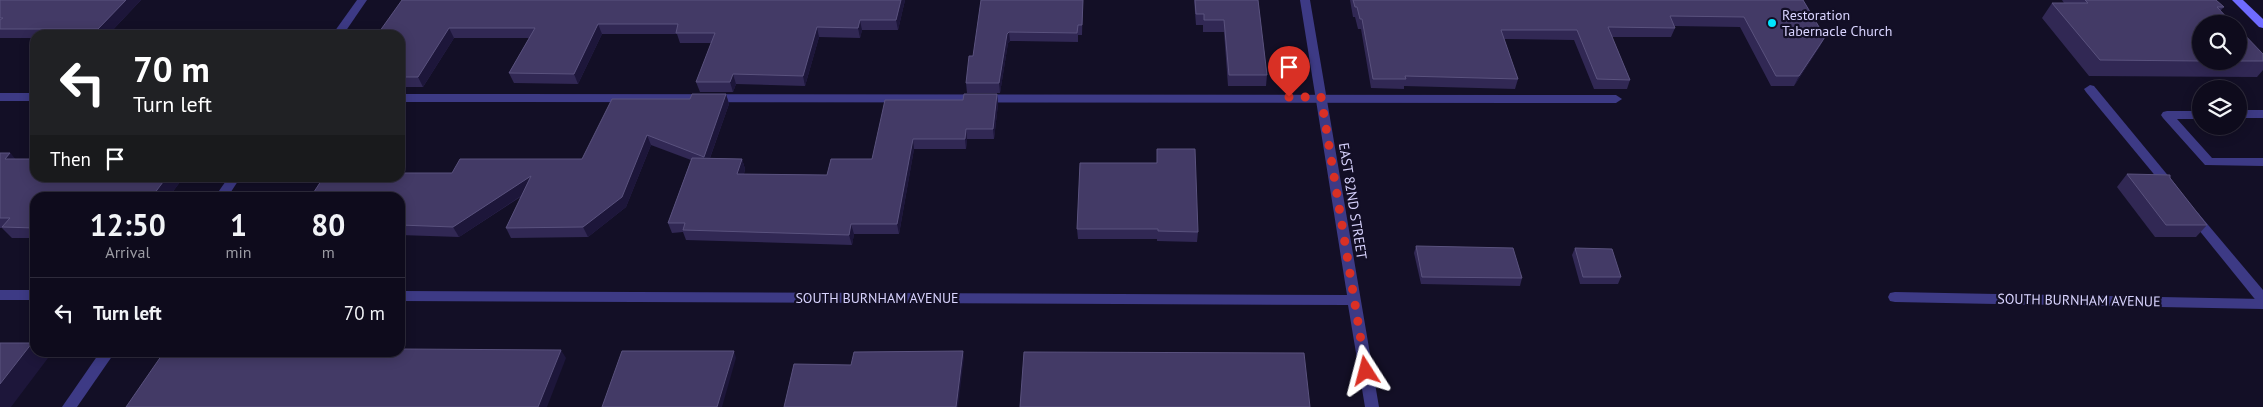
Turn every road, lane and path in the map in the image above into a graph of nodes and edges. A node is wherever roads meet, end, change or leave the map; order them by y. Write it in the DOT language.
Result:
graph roads {
  1 [pos="362,0"];
  2 [pos="1306,0"];
  3 [pos="2237,0"];
  4 [pos="2263,25"];
  5 [pos="341,30"];
  6 [pos="2090,89"];
  7 [pos="0,97"];
  8 [pos="30,97"];
  9 [pos="1321,97"];
  10 [pos="405,98"];
  11 [pos="1616,99"];
  12 [pos="2247,114"];
  13 [pos="2263,114"];
  14 [pos="2192,115"];
  15 [pos="2263,162"];
  16 [pos="0,295"];
  17 [pos="30,295"];
  18 [pos="405,296"];
  19 [pos="1895,298"];
  20 [pos="2263,299"];
  21 [pos="1354,300"];
  22 [pos="2263,304"];
  23 [pos="104,357"];
  24 [pos="68,407"];
  25 [pos="1372,407"];
  1 -- 5 [label="street"];
  2 -- 9 [label="street, EAST 82ND STREET"];
  3 -- 4 [label="main road"];
  6 -- 20 [label="street"];
  7 -- 8 [label="street"];
  9 -- 10 [label="street"];
  9 -- 11 [label="street"];
  9 -- 21 [label="street, EAST 82ND STREET"];
  12 -- 13 [label="street"];
  14 -- 15 [label="street"];
  16 -- 17 [label="street"];
  18 -- 21 [label="street, SOUTH BURNHAM AVENUE"];
  19 -- 22 [label="street, SOUTH BURNHAM AVENUE"];
  21 -- 25 [label="street, EAST 82ND STREET"];
  23 -- 24 [label="street"];
}
